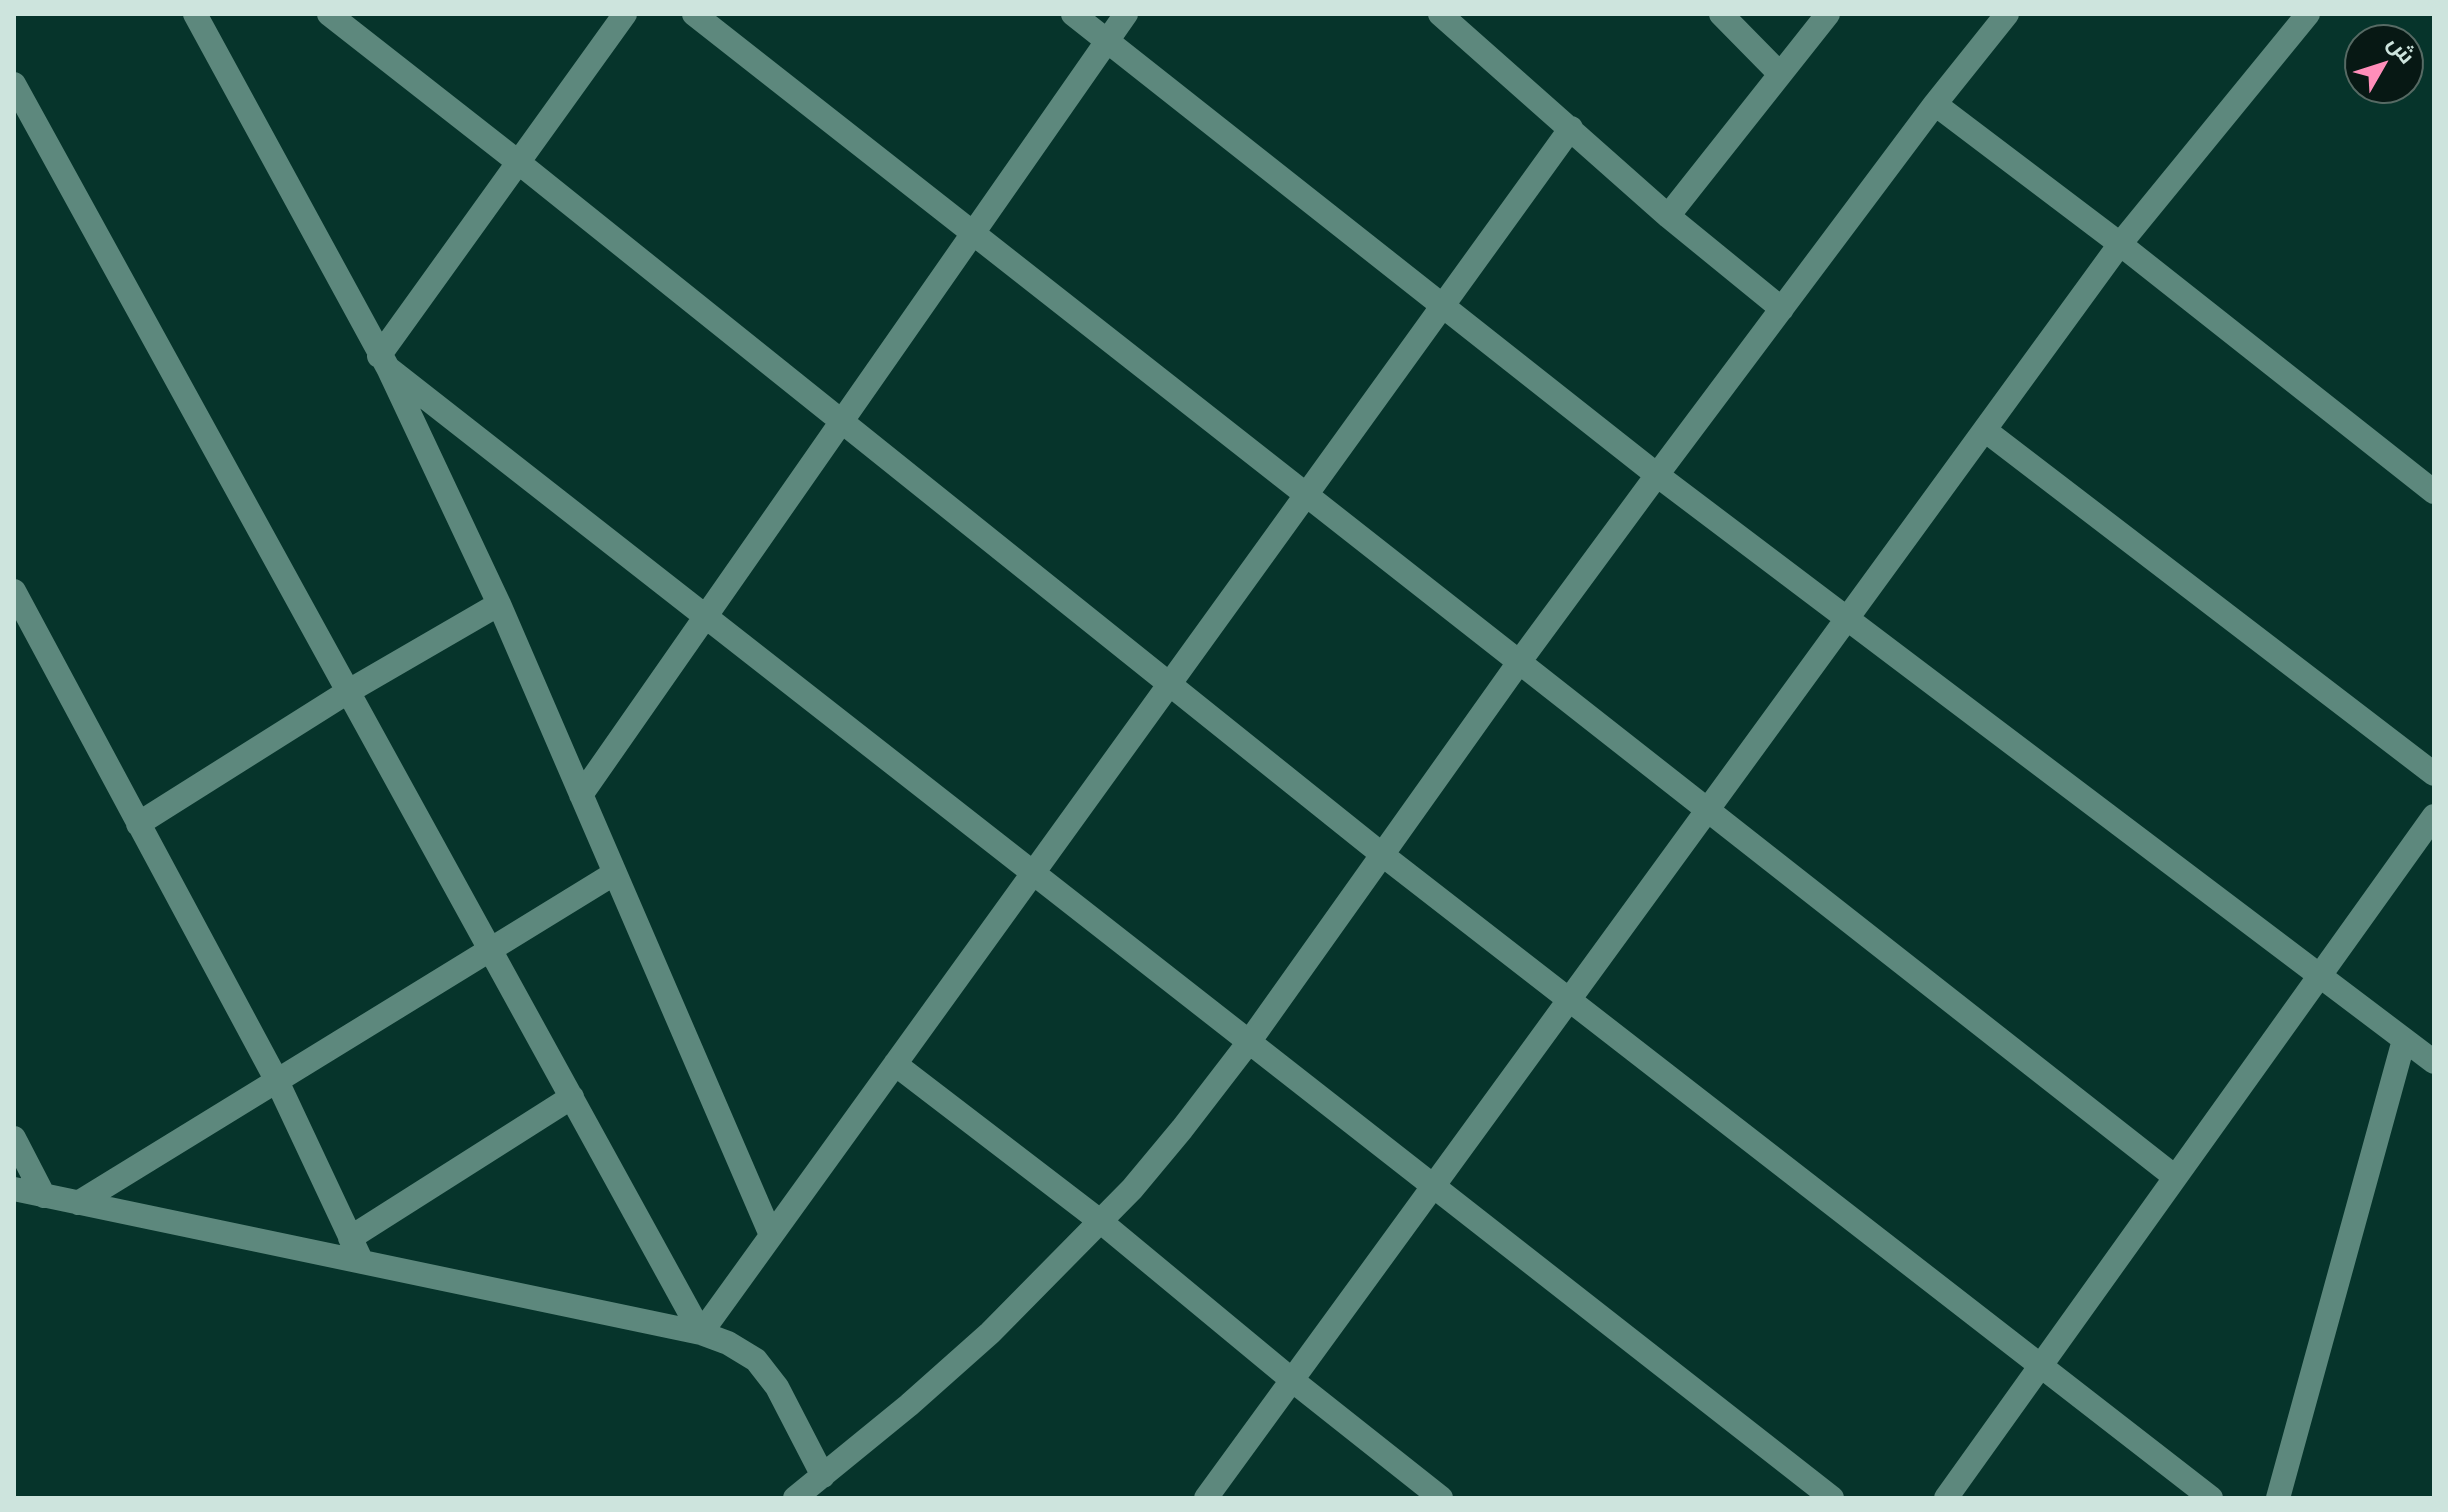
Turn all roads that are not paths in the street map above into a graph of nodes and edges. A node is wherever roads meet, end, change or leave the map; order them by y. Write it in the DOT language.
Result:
graph roads {
  1 [pos="195,14"];
  2 [pos="329,14"];
  3 [pos="625,14"];
  4 [pos="694,14"];
  5 [pos="1073,14"];
  6 [pos="1126,14"];
  7 [pos="1721,14"];
  8 [pos="1828,14"];
  9 [pos="2007,14"];
  10 [pos="2308,14"];
  11 [pos="1451,17"];
  12 [pos="1107,41"];
  13 [pos="1780,74"];
  14 [pos="14,84"];
  15 [pos="1935,104"];
  16 [pos="1571,128"];
  17 [pos="518,162"];
  18 [pos="1668,216"];
  19 [pos="974,233"];
  20 [pos="2120,244"];
  21 [pos="1442,307"];
  22 [pos="1782,309"];
  23 [pos="384,362"];
  24 [pos="842,422"];
  25 [pos="1986,431"];
  26 [pos="1657,475"];
  27 [pos="2434,492"];
  28 [pos="1307,494"];
  29 [pos="14,591"];
  30 [pos="499,604"];
  31 [pos="706,617"];
  32 [pos="1847,621"];
  33 [pos="1520,661"];
  34 [pos="1169,685"];
  35 [pos="349,691"];
  36 [pos="2434,774"];
  37 [pos="581,795"];
  38 [pos="1708,809"];
  39 [pos="2434,816"];
  40 [pos="138,824"];
  41 [pos="1384,856"];
  42 [pos="615,873"];
  43 [pos="1033,873"];
  44 [pos="490,949"];
  45 [pos="2319,976"];
  46 [pos="1569,1001"];
  47 [pos="2404,1040"];
  48 [pos="1249,1042"];
  49 [pos="2434,1062"];
  50 [pos="895,1064"];
  51 [pos="277,1081"];
  52 [pos="572,1097"];
  53 [pos="14,1138"];
  54 [pos="2175,1177"];
  55 [pos="1434,1186"];
  56 [pos="14,1189"];
  57 [pos="44,1196"];
  58 [pos="78,1203"];
  59 [pos="1100,1221"];
  60 [pos="771,1235"];
  61 [pos="350,1238"];
  62 [pos="362,1262"];
  63 [pos="701,1333"];
  64 [pos="2040,1366"];
  65 [pos="1292,1380"];
  66 [pos="823,1476"];
  67 [pos="795,1498"];
  68 [pos="1206,1498"];
  69 [pos="1441,1498"];
  70 [pos="1832,1498"];
  71 [pos="1946,1498"];
  72 [pos="2211,1498"];
  73 [pos="2278,1498"];
  1 -- 23 [label="street"];
  2 -- 17 [label="street"];
  3 -- 17 [label="street"];
  4 -- 19 [label="street"];
  5 -- 12 [label="street"];
  6 -- 12 [label="street"];
  7 -- 13 [label="street"];
  8 -- 13 [label="street"];
  9 -- 15 [label="street"];
  10 -- 20 [label="street"];
  11 -- 16 [label="street"];
  12 -- 19 [label="street"];
  12 -- 21 [label="street"];
  13 -- 18 [label="street"];
  14 -- 35 [label="street"];
  15 -- 20 [label="street"];
  15 -- 22 [label="street"];
  16 -- 18 [label="street"];
  16 -- 21 [label="street"];
  17 -- 23 [label="street"];
  17 -- 24 [label="street"];
  18 -- 22 [label="street"];
  19 -- 24 [label="street"];
  19 -- 28 [label="street"];
  20 -- 25 [label="street"];
  20 -- 27 [label="street"];
  21 -- 26 [label="street"];
  21 -- 28 [label="street"];
  22 -- 26 [label="street"];
  23 -- 30 [label="street"];
  23 -- 31 [label="street"];
  24 -- 31 [label="street"];
  24 -- 34 [label="street"];
  25 -- 32 [label="street"];
  25 -- 36 [label="street"];
  26 -- 32 [label="street"];
  26 -- 33 [label="street"];
  28 -- 33 [label="street"];
  28 -- 34 [label="street"];
  29 -- 40 [label="street"];
  30 -- 35 [label="street"];
  30 -- 37 [label="street"];
  31 -- 37 [label="street"];
  31 -- 43 [label="street"];
  32 -- 38 [label="street"];
  32 -- 45 [label="street"];
  33 -- 38 [label="street"];
  33 -- 41 [label="street"];
  34 -- 41 [label="street"];
  34 -- 43 [label="street"];
  35 -- 40 [label="street"];
  35 -- 44 [label="street"];
  37 -- 42 [label="street"];
  38 -- 46 [label="street"];
  38 -- 54 [label="street"];
  39 -- 45 [label="street"];
  40 -- 51 [label="street"];
  41 -- 46 [label="street"];
  41 -- 48 [label="street"];
  42 -- 44 [label="street"];
  42 -- 60 [label="street"];
  43 -- 48 [label="street"];
  43 -- 50 [label="street"];
  44 -- 51 [label="street"];
  44 -- 52 [label="street"];
  45 -- 47 [label="street"];
  45 -- 54 [label="street"];
  46 -- 55 [label="street"];
  46 -- 64 [label="street"];
  47 -- 49 [label="street"];
  47 -- 73 [label="street"];
  48 -- 55 [label="street"];
  48 -- 59 [label="street"];
  50 -- 59 [label="street"];
  50 -- 60 [label="street"];
  51 -- 58 [label="street"];
  51 -- 61 [label="street"];
  52 -- 61 [label="street"];
  52 -- 63 [label="street"];
  53 -- 57 [label="street"];
  54 -- 64 [label="street"];
  55 -- 65 [label="street"];
  55 -- 70 [label="street"];
  56 -- 57 [label="street"];
  57 -- 58 [label="street"];
  58 -- 62 [label="street"];
  59 -- 65 [label="street"];
  59 -- 66 [label="street"];
  60 -- 63 [label="street"];
  61 -- 62 [label="street"];
  62 -- 63 [label="street"];
  63 -- 66 [label="street"];
  64 -- 71 [label="street"];
  64 -- 72 [label="street"];
  65 -- 68 [label="street"];
  65 -- 69 [label="street"];
  66 -- 67 [label="street"];
}
